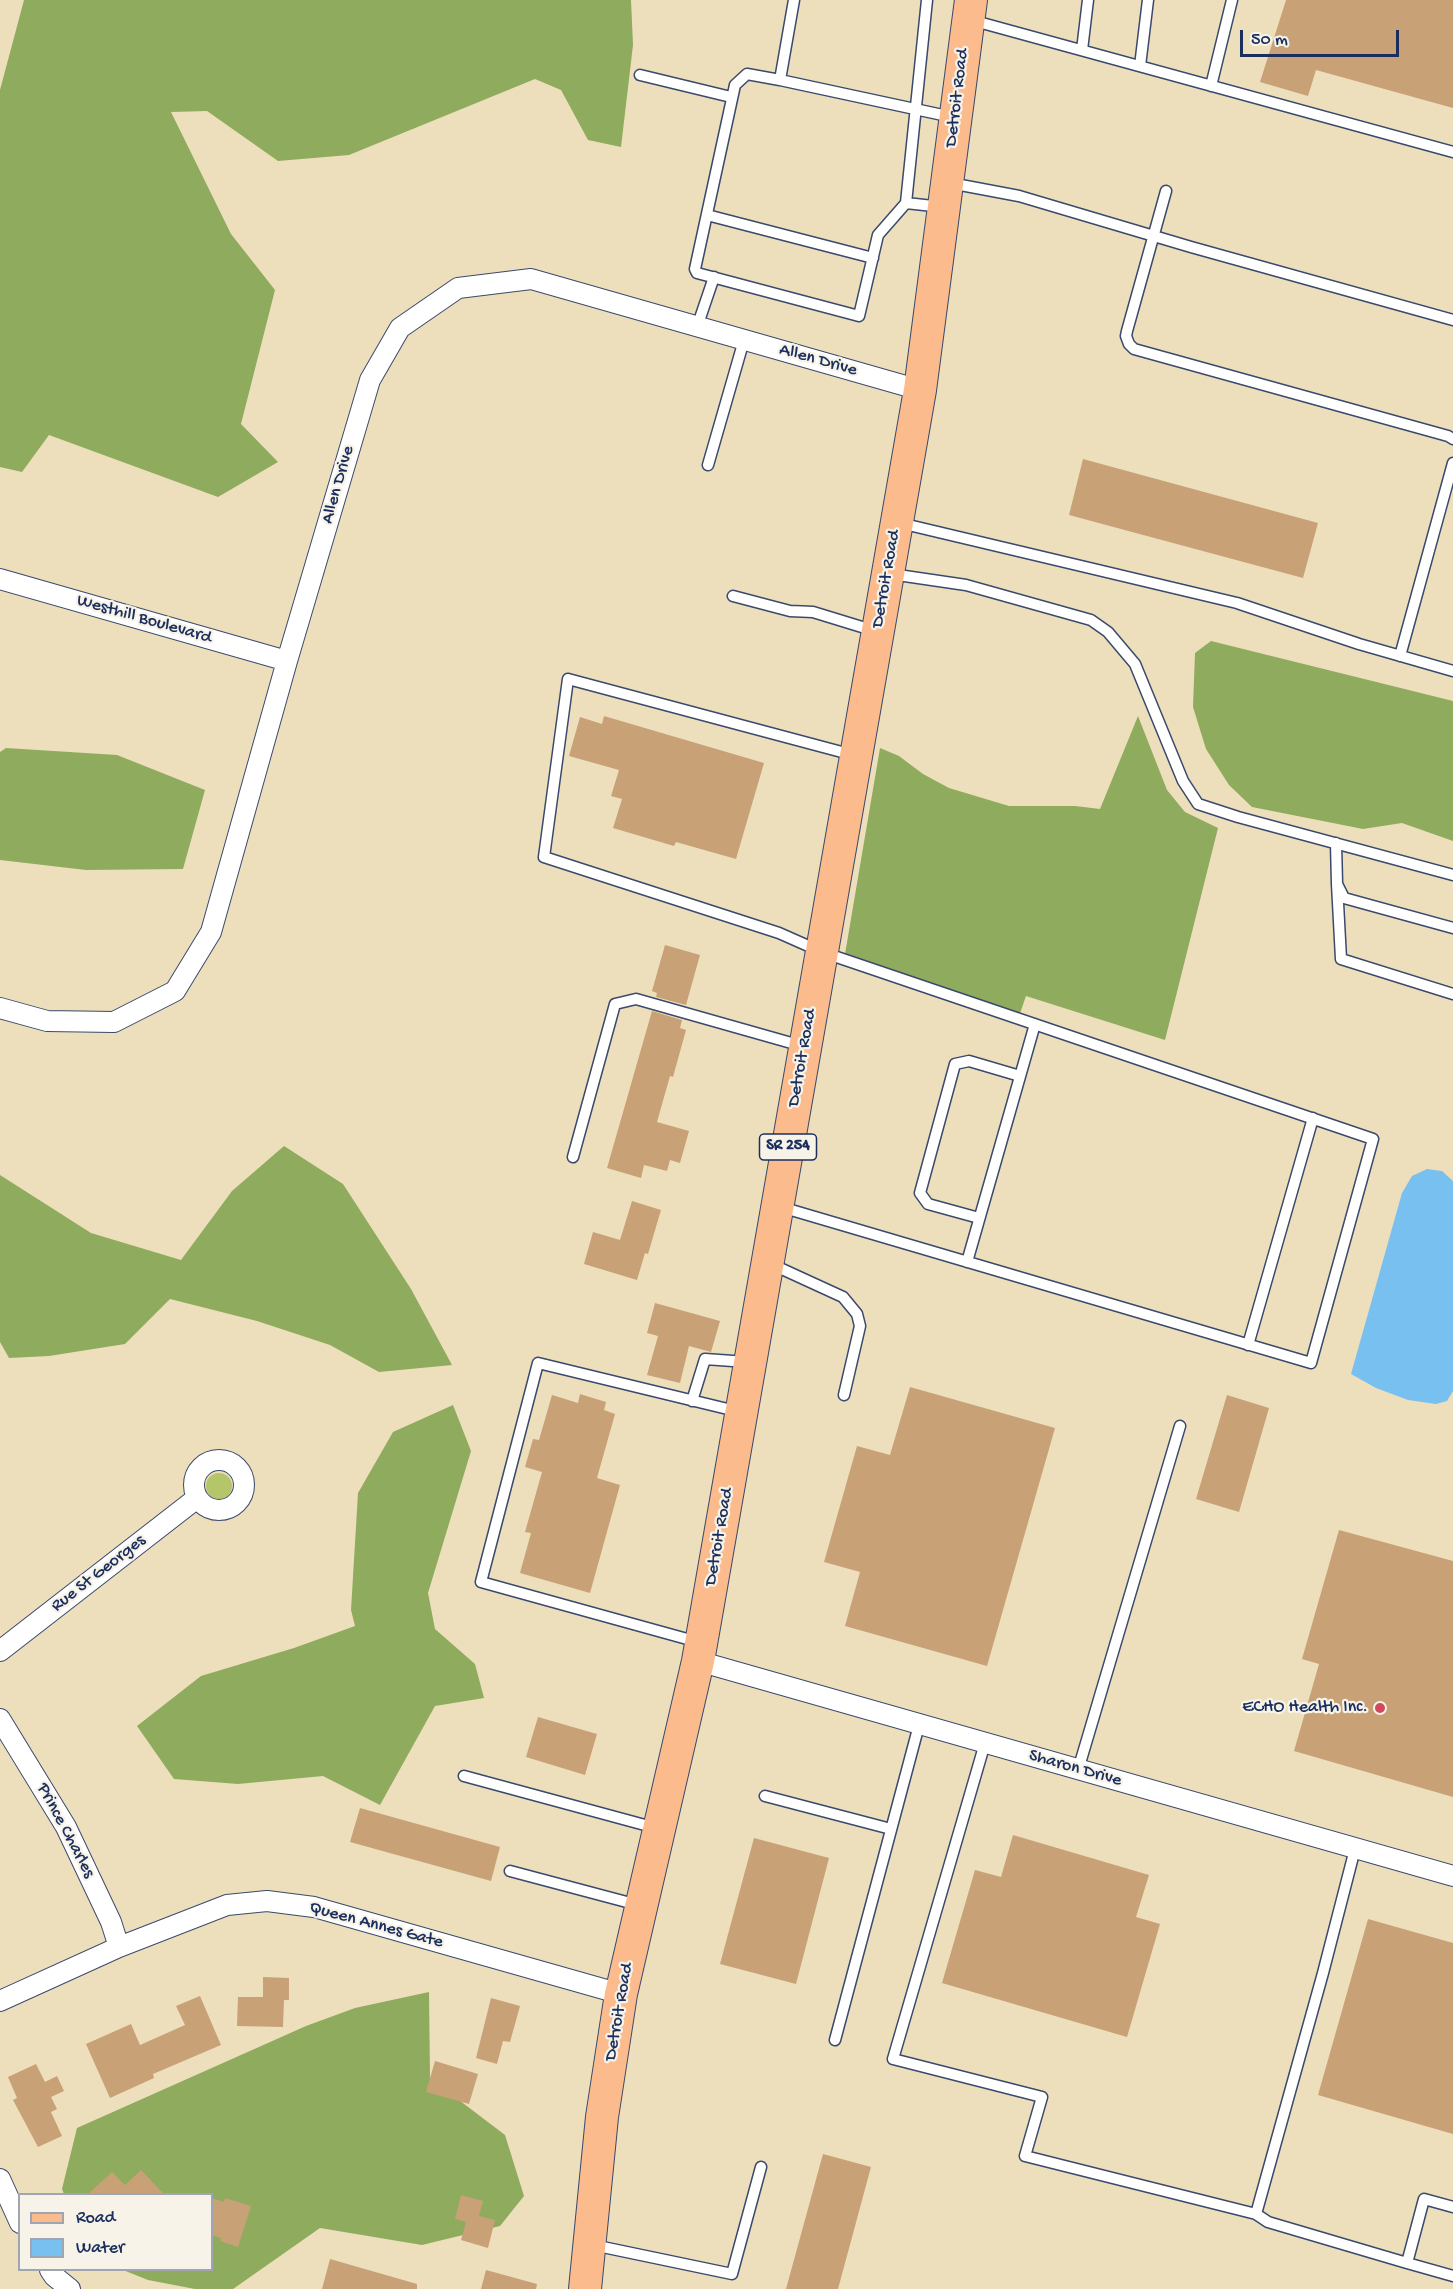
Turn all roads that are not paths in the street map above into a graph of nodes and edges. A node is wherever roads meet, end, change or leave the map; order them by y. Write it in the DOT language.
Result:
graph roads {
  1 [pos="794,0"];
  2 [pos="927,0"];
  3 [pos="1088,0"];
  4 [pos="1148,0"];
  5 [pos="1232,0"];
  6 [pos="969,10"];
  7 [pos="1082,50"];
  8 [pos="1140,66"];
  9 [pos="640,75"];
  10 [pos="780,80"];
  11 [pos="1211,86"];
  12 [pos="731,97"];
  13 [pos="915,110"];
  14 [pos="956,118"];
  15 [pos="1453,152"];
  16 [pos="1166,190"];
  17 [pos="946,195"];
  18 [pos="906,203"];
  19 [pos="707,215"];
  20 [pos="1153,236"];
  21 [pos="873,258"];
  22 [pos="714,277"];
  23 [pos="1453,320"];
  24 [pos="697,327"];
  25 [pos="744,340"];
  26 [pos="920,390"];
  27 [pos="1453,439"];
  28 [pos="708,465"];
  29 [pos="1452,469"];
  30 [pos="897,522"];
  31 [pos="888,573"];
  32 [pos="0,579"];
  33 [pos="733,596"];
  34 [pos="878,632"];
  35 [pos="1400,656"];
  36 [pos="287,661"];
  37 [pos="1453,671"];
  38 [pos="856,756"];
  39 [pos="1336,843"];
  40 [pos="1453,875"];
  41 [pos="1337,884"];
  42 [pos="1453,928"];
  43 [pos="822,952"];
  44 [pos="1453,994"];
  45 [pos="0,1008"];
  46 [pos="1035,1024"];
  47 [pos="805,1047"];
  48 [pos="1020,1076"];
  49 [pos="1313,1118"];
  50 [pos="573,1157"];
  51 [pos="778,1206"];
  52 [pos="979,1218"];
  53 [pos="768,1262"];
  54 [pos="967,1262"];
  55 [pos="1248,1345"];
  56 [pos="750,1362"];
  57 [pos="844,1395"];
  58 [pos="692,1401"];
  59 [pos="741,1413"];
  60 [pos="1180,1426"];
  61 [pos="197,1498"];
  62 [pos="0,1651"];
  63 [pos="699,1652"];
  64 [pos="0,1719"];
  65 [pos="919,1725"];
  66 [pos="985,1743"];
  67 [pos="1078,1770"];
  68 [pos="464,1776"];
  69 [pos="765,1796"];
  70 [pos="891,1828"];
  71 [pos="659,1829"];
  72 [pos="1355,1849"];
  73 [pos="510,1871"];
  74 [pos="1453,1876"];
  75 [pos="641,1906"];
  76 [pos="119,1947"];
  77 [pos="621,1994"];
  78 [pos="0,2001"];
  79 [pos="834,2040"];
  80 [pos="760,2167"];
  81 [pos="0,2179"];
  82 [pos="1453,2207"];
  83 [pos="1256,2214"];
  84 [pos="18,2219"];
  85 [pos="590,2244"];
  86 [pos="1407,2263"];
  87 [pos="51,2271"];
  88 [pos="1453,2276"];
  89 [pos="70,2289"];
  90 [pos="585,2289"];
  1 -- 10 [label="lane"];
  2 -- 13 [label="lane"];
  3 -- 7 [label="lane"];
  4 -- 8 [label="lane"];
  5 -- 11 [label="lane"];
  6 -- 7 [label="lane"];
  6 -- 14 [label="main road, Detroit Road / SR 254"];
  7 -- 8 [label="lane"];
  8 -- 11 [label="lane"];
  9 -- 12 [label="lane"];
  10 -- 12 [label="lane"];
  10 -- 13 [label="lane"];
  11 -- 15 [label="lane"];
  12 -- 19 [label="lane"];
  13 -- 14 [label="lane"];
  13 -- 18 [label="lane"];
  14 -- 17 [label="main road, Detroit Road / SR 254"];
  16 -- 20 [label="lane"];
  17 -- 18 [label="lane"];
  17 -- 20 [label="lane"];
  17 -- 26 [label="main road, Detroit Road / SR 254"];
  18 -- 21 [label="lane"];
  19 -- 21 [label="lane"];
  19 -- 22 [label="lane"];
  20 -- 23 [label="lane"];
  20 -- 27 [label="lane"];
  21 -- 22 [label="lane"];
  22 -- 24 [label="lane"];
  24 -- 25 [label="street, Allen Drive"];
  24 -- 36 [label="street, Allen Drive"];
  25 -- 26 [label="street, Allen Drive"];
  25 -- 28 [label="lane"];
  26 -- 30 [label="main road, Detroit Road / SR 254"];
  29 -- 35 [label="lane"];
  30 -- 31 [label="main road, Detroit Road / SR 254"];
  30 -- 35 [label="lane"];
  31 -- 34 [label="main road, Detroit Road / SR 254"];
  31 -- 39 [label="lane"];
  32 -- 36 [label="street, Westhill Boulevard"];
  33 -- 34 [label="lane"];
  34 -- 38 [label="main road, Detroit Road / SR 254"];
  35 -- 37 [label="lane"];
  36 -- 45 [label="street, Allen Drive"];
  38 -- 43 [label="main road, Detroit Road / SR 254"];
  38 -- 43 [label="lane"];
  39 -- 40 [label="lane"];
  39 -- 41 [label="lane"];
  41 -- 42 [label="lane"];
  41 -- 44 [label="lane"];
  43 -- 46 [label="lane"];
  43 -- 47 [label="main road, Detroit Road / SR 254"];
  46 -- 48 [label="lane"];
  46 -- 49 [label="lane"];
  47 -- 50 [label="lane"];
  47 -- 51 [label="main road, Detroit Road / SR 254"];
  48 -- 52 [label="lane"];
  48 -- 52 [label="lane"];
  49 -- 55 [label="lane"];
  49 -- 55 [label="lane"];
  51 -- 53 [label="main road, Detroit Road / SR 254"];
  51 -- 54 [label="lane"];
  52 -- 54 [label="lane"];
  53 -- 56 [label="main road, Detroit Road / SR 254"];
  53 -- 57 [label="lane"];
  54 -- 55 [label="lane"];
  56 -- 58 [label="lane"];
  56 -- 59 [label="main road, Detroit Road / SR 254"];
  58 -- 59 [label="lane"];
  58 -- 63 [label="lane"];
  59 -- 63 [label="main road, Detroit Road / SR 254"];
  60 -- 67 [label="lane"];
  61 -- 62 [label="street, Rue St Georges"];
  63 -- 65 [label="street, Sharon Drive"];
  63 -- 71 [label="main road, Detroit Road / SR 254"];
  64 -- 76 [label="street, Prince Charles"];
  65 -- 66 [label="street, Sharon Drive"];
  65 -- 70 [label="lane"];
  66 -- 67 [label="street, Sharon Drive"];
  66 -- 83 [label="lane"];
  67 -- 72 [label="street, Sharon Drive"];
  68 -- 71 [label="lane"];
  69 -- 70 [label="lane"];
  70 -- 79 [label="lane"];
  71 -- 75 [label="main road, Detroit Road / SR 254"];
  72 -- 74 [label="street, Sharon Drive"];
  72 -- 83 [label="lane"];
  73 -- 75 [label="lane"];
  75 -- 77 [label="main road, Detroit Road / SR 254"];
  76 -- 77 [label="street, Queen Annes Gate"];
  76 -- 78 [label="street, Queen Annes Gate"];
  77 -- 85 [label="main road, Detroit Road / SR 254"];
  80 -- 85 [label="lane"];
  81 -- 84 [label="street"];
  82 -- 86 [label="lane"];
  83 -- 86 [label="lane"];
  85 -- 90 [label="main road, Detroit Road / SR 254"];
  86 -- 88 [label="lane"];
  87 -- 89 [label="street"];
}
